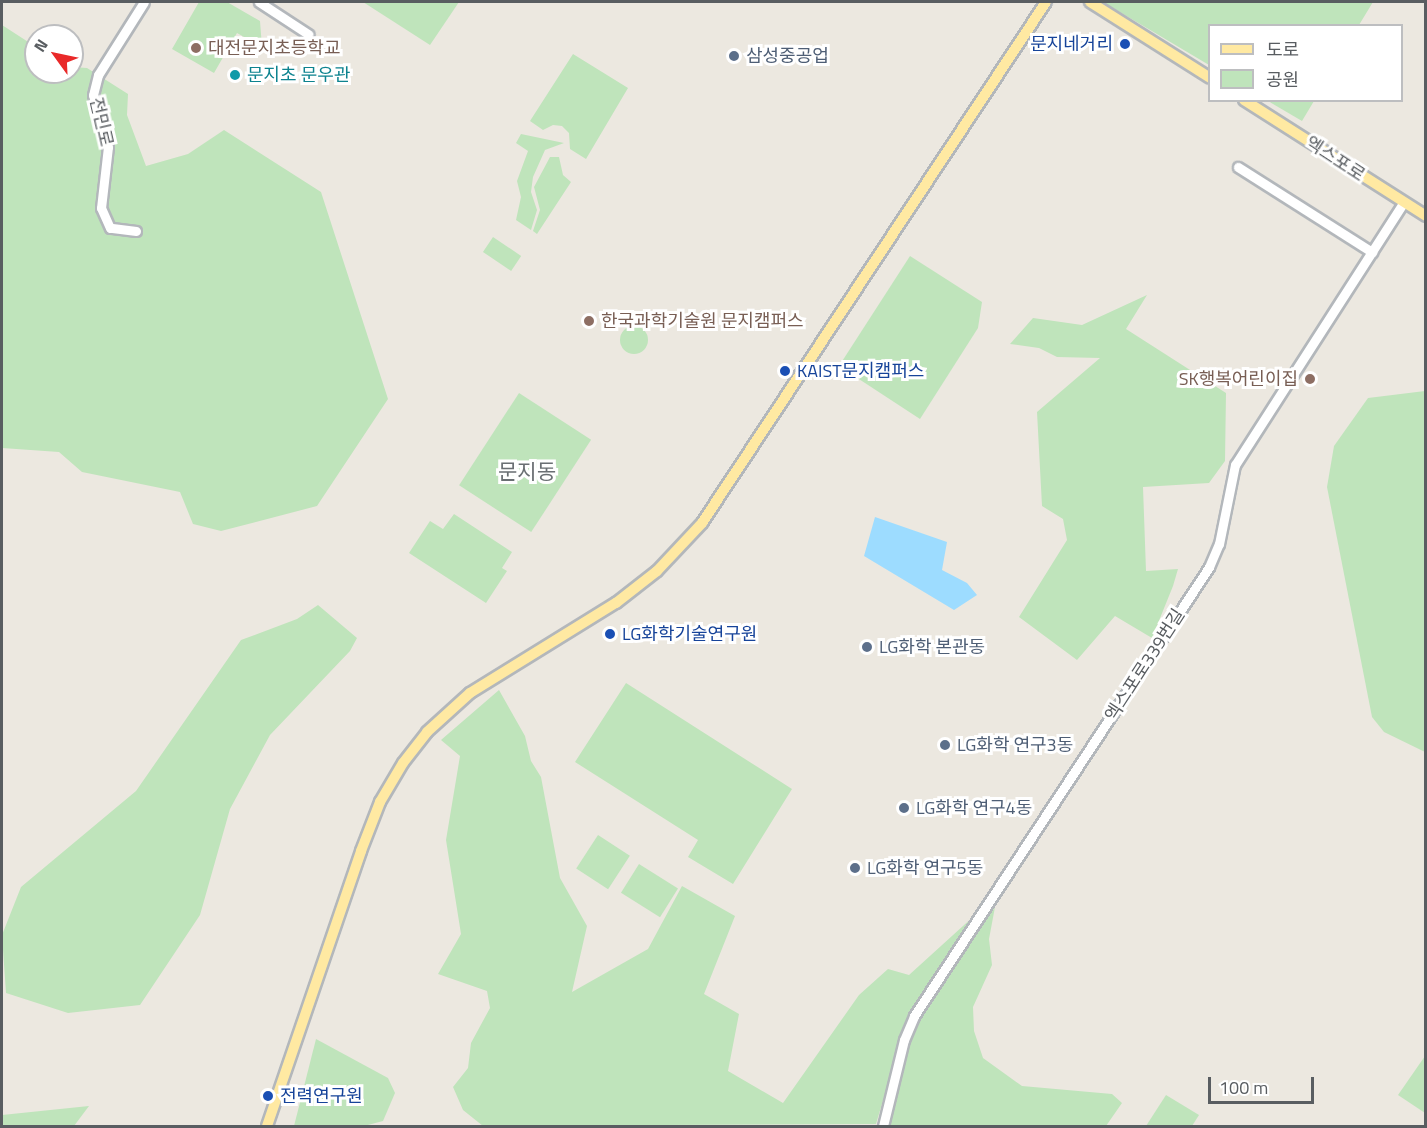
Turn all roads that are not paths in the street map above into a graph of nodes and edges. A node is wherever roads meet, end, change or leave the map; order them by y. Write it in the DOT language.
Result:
graph roads {
  1 [pos="144,2"];
  2 [pos="259,2"];
  3 [pos="1046,2"];
  4 [pos="1090,2"];
  5 [pos="308,34"];
  6 [pos="1208,77"];
  7 [pos="1247,102"];
  8 [pos="1238,167"];
  9 [pos="1404,203"];
  10 [pos="1425,216"];
  11 [pos="136,231"];
  12 [pos="1371,252"];
  13 [pos="267,1126"];
  14 [pos="883,1126"];
  1 -- 11 [label="street, 전민로"];
  2 -- 5 [label="street"];
  3 -- 13 [label="main road"];
  4 -- 6 [label="main road"];
  7 -- 9 [label="main road, 엑스포로"];
  8 -- 12 [label="street"];
  9 -- 10 [label="main road, 엑스포로"];
  9 -- 12 [label="street, 엑스포로339번길"];
  12 -- 14 [label="street, 엑스포로339번길"];
}
